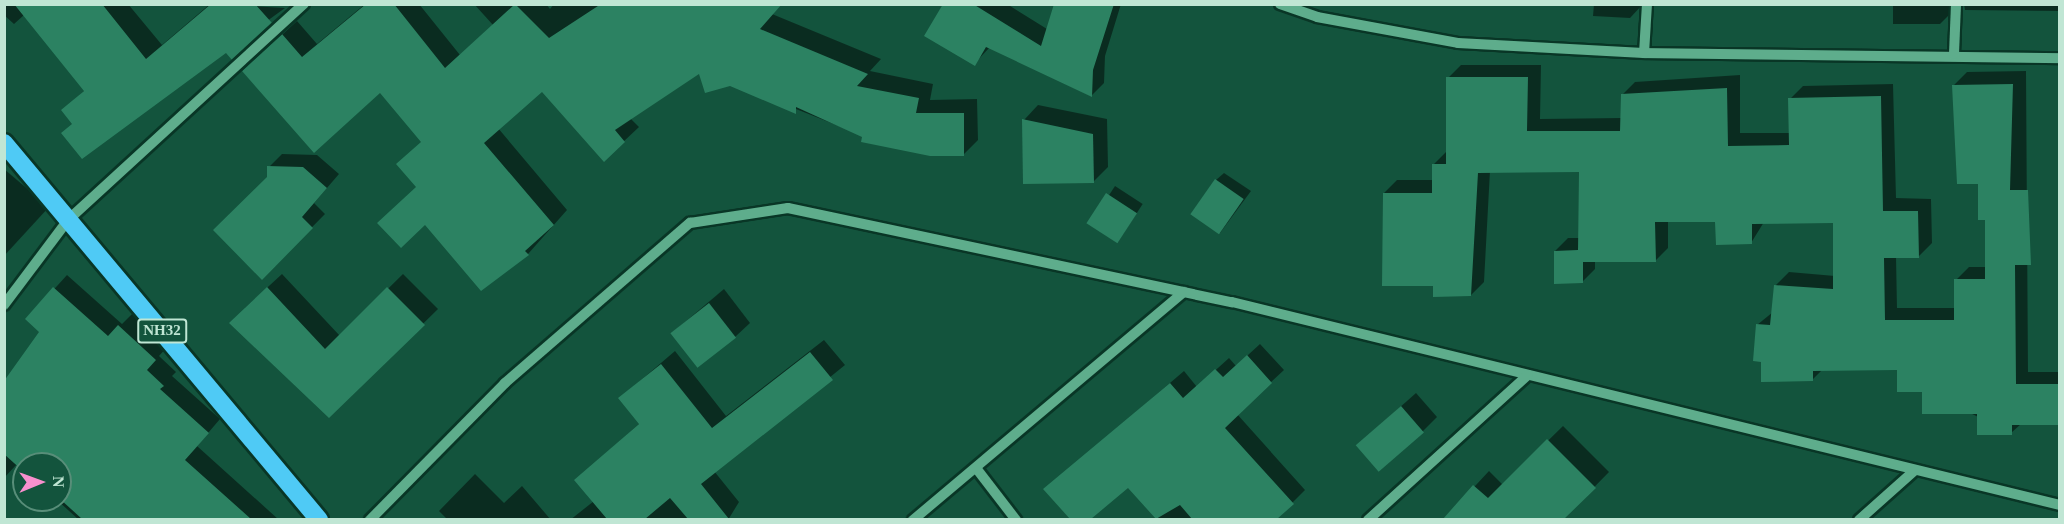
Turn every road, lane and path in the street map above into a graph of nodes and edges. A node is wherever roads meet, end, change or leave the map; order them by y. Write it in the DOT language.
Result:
graph roads {
  1 [pos="304,4"];
  2 [pos="1280,4"];
  3 [pos="1318,4"];
  4 [pos="1647,4"];
  5 [pos="1956,4"];
  6 [pos="1317,17"];
  7 [pos="1644,53"];
  8 [pos="1954,54"];
  9 [pos="2060,58"];
  10 [pos="4,143"];
  11 [pos="68,220"];
  12 [pos="1184,292"];
  13 [pos="4,305"];
  14 [pos="1528,375"];
  15 [pos="976,468"];
  16 [pos="1914,471"];
  17 [pos="2060,505"];
  18 [pos="319,519"];
  19 [pos="370,519"];
  20 [pos="913,519"];
  21 [pos="1016,519"];
  22 [pos="1368,519"];
  23 [pos="1859,519"];
  1 -- 11 [label="street"];
  2 -- 6 [label="street"];
  3 -- 6 [label="street"];
  4 -- 7 [label="street"];
  5 -- 8 [label="street"];
  6 -- 7 [label="street"];
  7 -- 8 [label="street"];
  8 -- 9 [label="street"];
  10 -- 11 [label="highway, NH32"];
  11 -- 13 [label="street"];
  11 -- 18 [label="highway, NH32"];
  12 -- 14 [label="street"];
  12 -- 15 [label="street"];
  12 -- 19 [label="street"];
  14 -- 16 [label="street"];
  14 -- 22 [label="street"];
  15 -- 20 [label="street"];
  15 -- 21 [label="street"];
  16 -- 17 [label="street"];
  16 -- 23 [label="street"];
}
